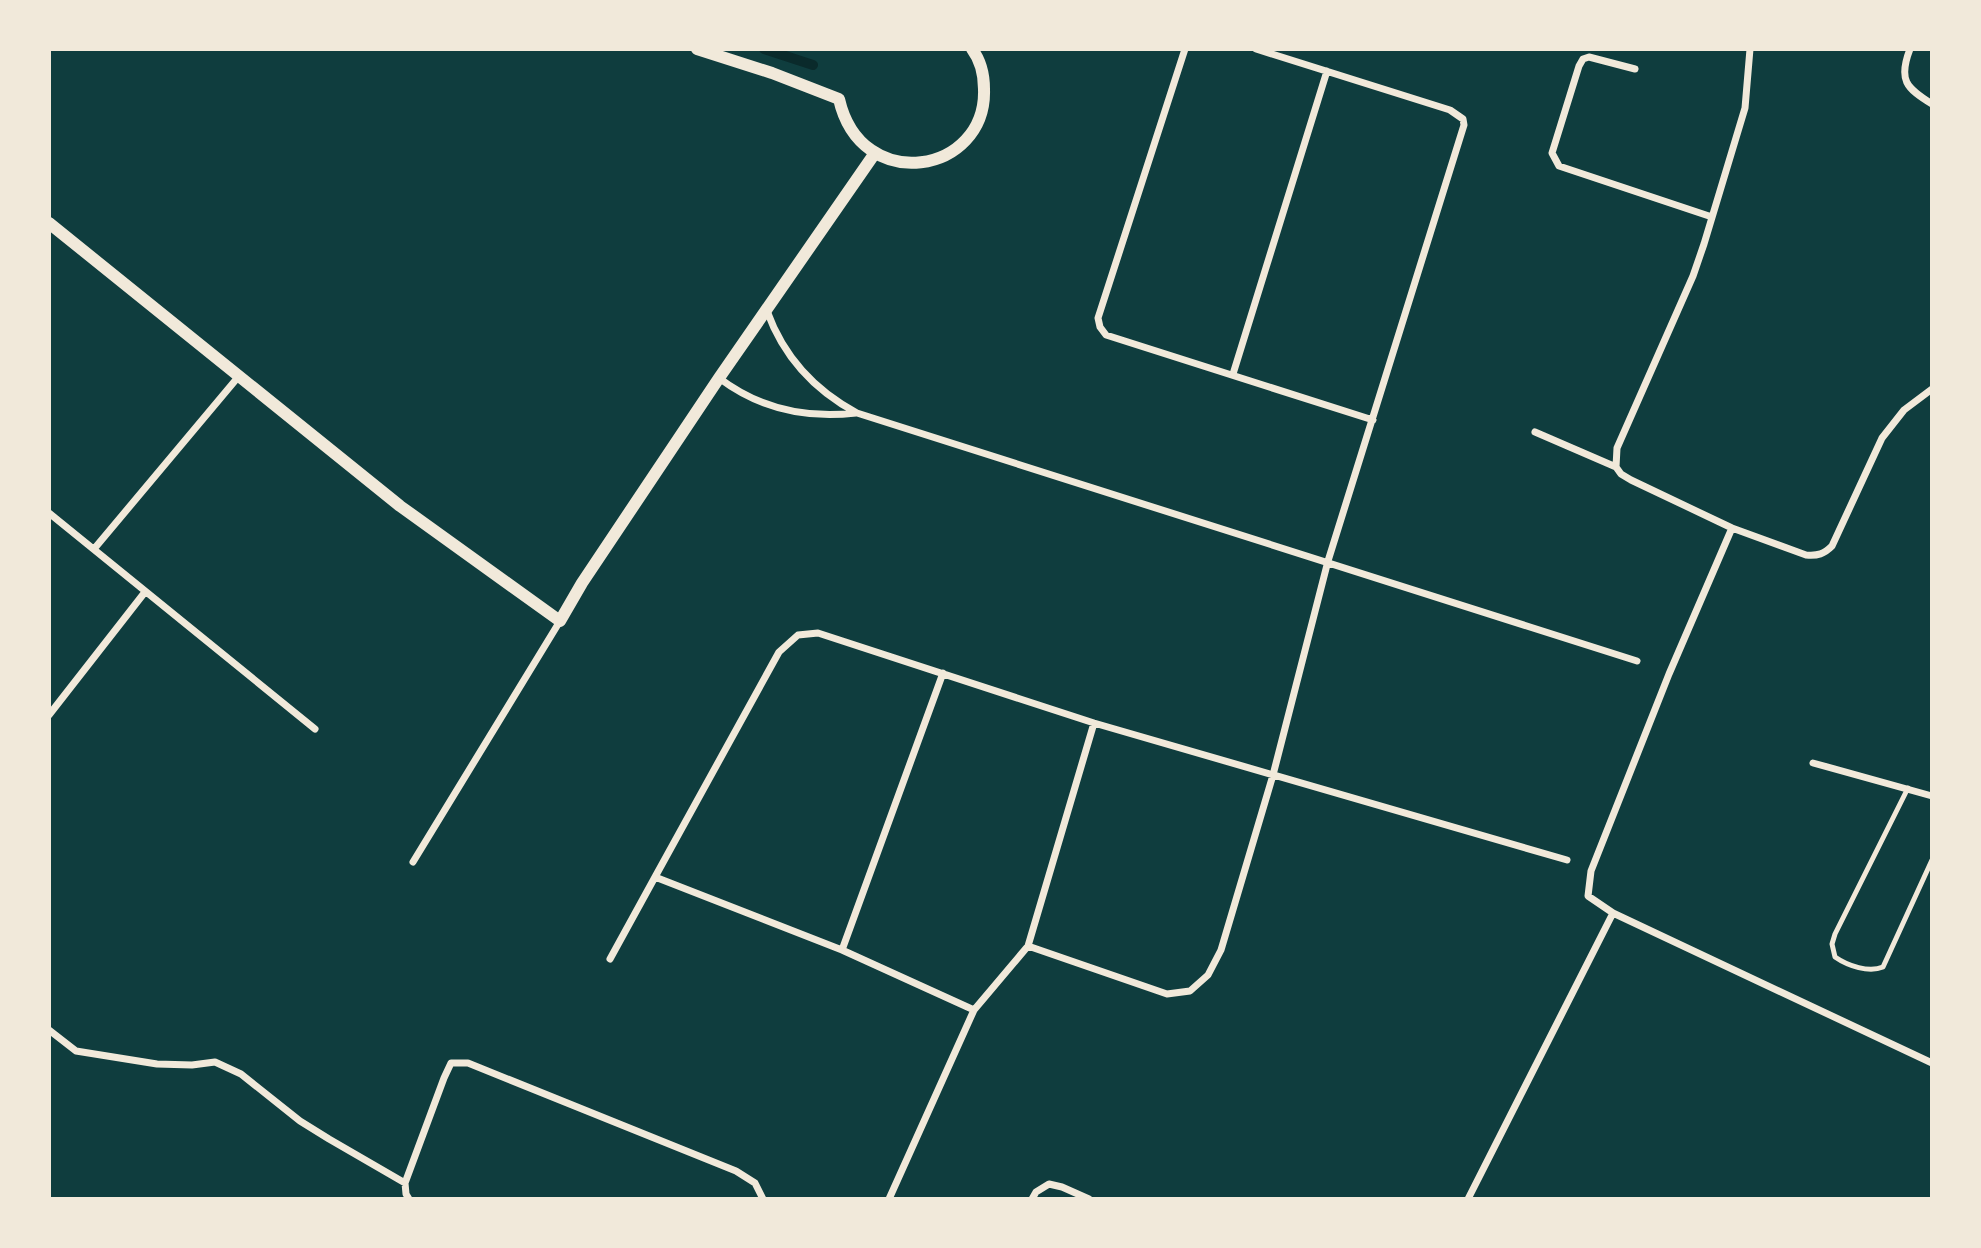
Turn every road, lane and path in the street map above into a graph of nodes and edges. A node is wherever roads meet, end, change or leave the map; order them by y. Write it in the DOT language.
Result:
graph roads {
  1 [pos="697,49"];
  2 [pos="972,49"];
  3 [pos="1185,49"];
  4 [pos="1256,49"];
  5 [pos="1750,49"];
  6 [pos="1910,49"];
  7 [pos="1635,69"];
  8 [pos="1327,71"];
  9 [pos="1932,104"];
  10 [pos="875,153"];
  11 [pos="1712,217"];
  12 [pos="49,223"];
  13 [pos="766,310"];
  14 [pos="1233,374"];
  15 [pos="239,376"];
  16 [pos="719,378"];
  17 [pos="1932,389"];
  18 [pos="857,413"];
  19 [pos="1373,420"];
  20 [pos="1535,432"];
  21 [pos="1616,467"];
  22 [pos="49,513"];
  23 [pos="1732,528"];
  24 [pos="94,549"];
  25 [pos="1328,561"];
  26 [pos="145,592"];
  27 [pos="560,621"];
  28 [pos="1637,660"];
  29 [pos="943,673"];
  30 [pos="49,715"];
  31 [pos="1094,723"];
  32 [pos="315,729"];
  33 [pos="1813,763"];
  34 [pos="1273,775"];
  35 [pos="1908,788"];
  36 [pos="1932,796"];
  37 [pos="1567,860"];
  38 [pos="1932,860"];
  39 [pos="414,862"];
  40 [pos="656,877"];
  41 [pos="1613,914"];
  42 [pos="1028,946"];
  43 [pos="842,950"];
  44 [pos="610,959"];
  45 [pos="974,1010"];
  46 [pos="49,1030"];
  47 [pos="1932,1063"];
  48 [pos="405,1183"];
  49 [pos="409,1199"];
  50 [pos="763,1199"];
  51 [pos="889,1199"];
  52 [pos="1032,1199"];
  53 [pos="1089,1199"];
  54 [pos="1468,1199"];
  1 -- 10 [label="street"];
  2 -- 10 [label="street"];
  3 -- 14 [label="street"];
  4 -- 8 [label="street"];
  5 -- 11 [label="street"];
  6 -- 9 [label="street"];
  7 -- 11 [label="street"];
  8 -- 14 [label="street"];
  8 -- 19 [label="street"];
  10 -- 13 [label="street"];
  11 -- 21 [label="street"];
  12 -- 15 [label="street"];
  13 -- 16 [label="street"];
  13 -- 18 [label="street"];
  14 -- 19 [label="street"];
  15 -- 24 [label="street"];
  15 -- 27 [label="street"];
  16 -- 18 [label="street"];
  16 -- 27 [label="street"];
  17 -- 23 [label="street"];
  18 -- 25 [label="street"];
  19 -- 25 [label="street"];
  20 -- 21 [label="street"];
  21 -- 23 [label="street"];
  22 -- 24 [label="street"];
  23 -- 41 [label="street"];
  24 -- 26 [label="street"];
  25 -- 28 [label="street"];
  25 -- 34 [label="street"];
  26 -- 30 [label="street"];
  26 -- 32 [label="street"];
  27 -- 39 [label="street"];
  29 -- 31 [label="street"];
  29 -- 40 [label="street"];
  29 -- 43 [label="street"];
  31 -- 34 [label="street"];
  31 -- 42 [label="street"];
  33 -- 35 [label="street"];
  34 -- 37 [label="street"];
  34 -- 42 [label="street"];
  35 -- 36 [label="street"];
  35 -- 38 [label="lane"];
  40 -- 43 [label="street"];
  40 -- 44 [label="street"];
  41 -- 47 [label="street"];
  41 -- 54 [label="street"];
  42 -- 45 [label="street"];
  43 -- 45 [label="street"];
  45 -- 51 [label="street"];
  46 -- 48 [label="street"];
  48 -- 49 [label="street"];
  48 -- 50 [label="street"];
  52 -- 53 [label="street"];
}
